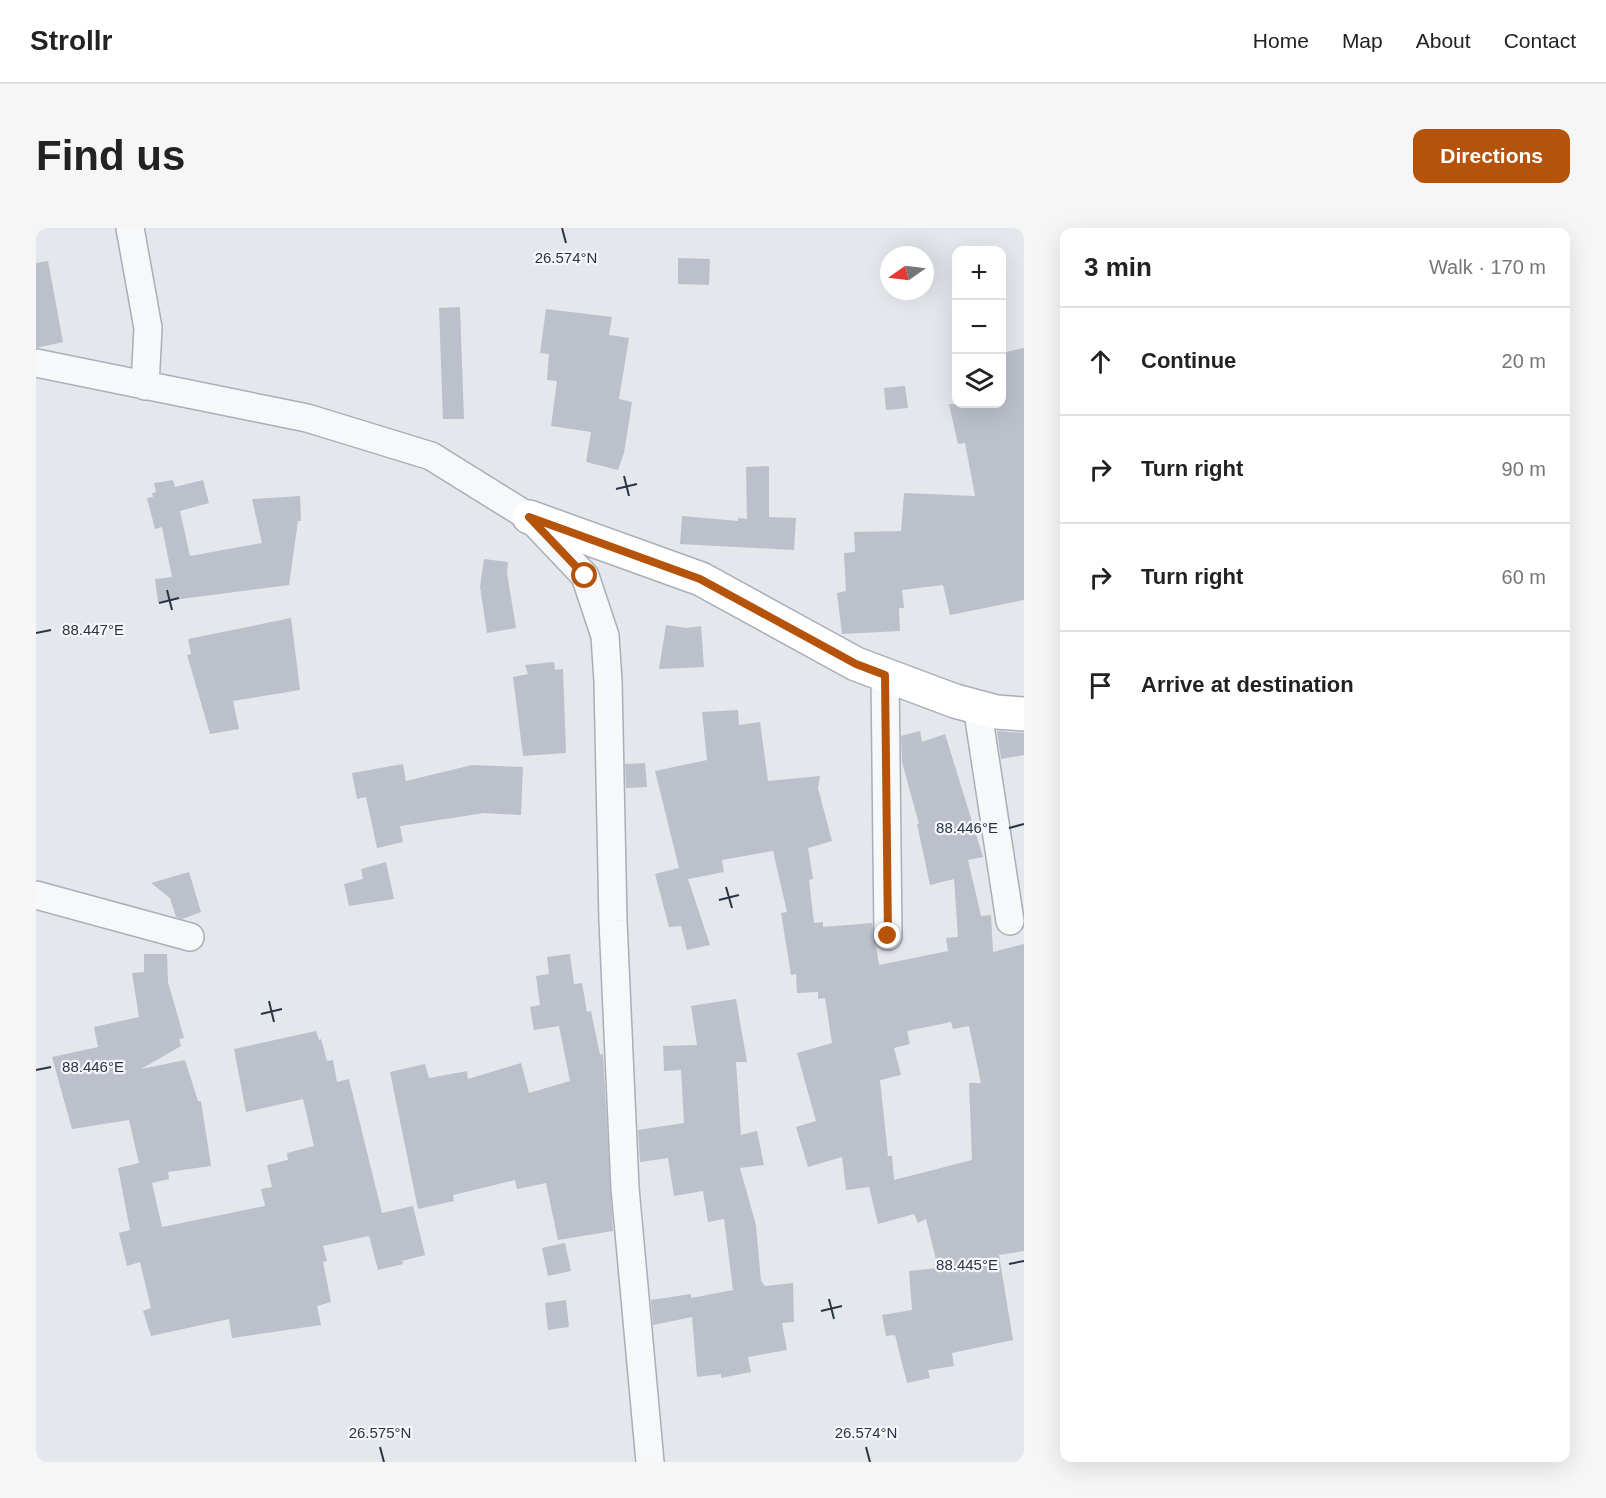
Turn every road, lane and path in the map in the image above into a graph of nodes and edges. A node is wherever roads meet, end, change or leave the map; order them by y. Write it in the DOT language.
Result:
graph roads {
  1 [pos="130,228"];
  2 [pos="36,363"];
  3 [pos="145,386"];
  4 [pos="529,517"];
  5 [pos="885,675"];
  6 [pos="977,706"];
  7 [pos="1024,714"];
  8 [pos="36,895"];
  9 [pos="1010,921"];
  10 [pos="888,936"];
  11 [pos="190,937"];
  12 [pos="650,1462"];
  1 -- 3 [label="street"];
  2 -- 3 [label="street"];
  3 -- 4 [label="street"];
  4 -- 5 [label="street"];
  4 -- 12 [label="street"];
  5 -- 6 [label="street"];
  5 -- 10 [label="street"];
  6 -- 7 [label="street"];
  6 -- 9 [label="street"];
  8 -- 11 [label="street"];
}
